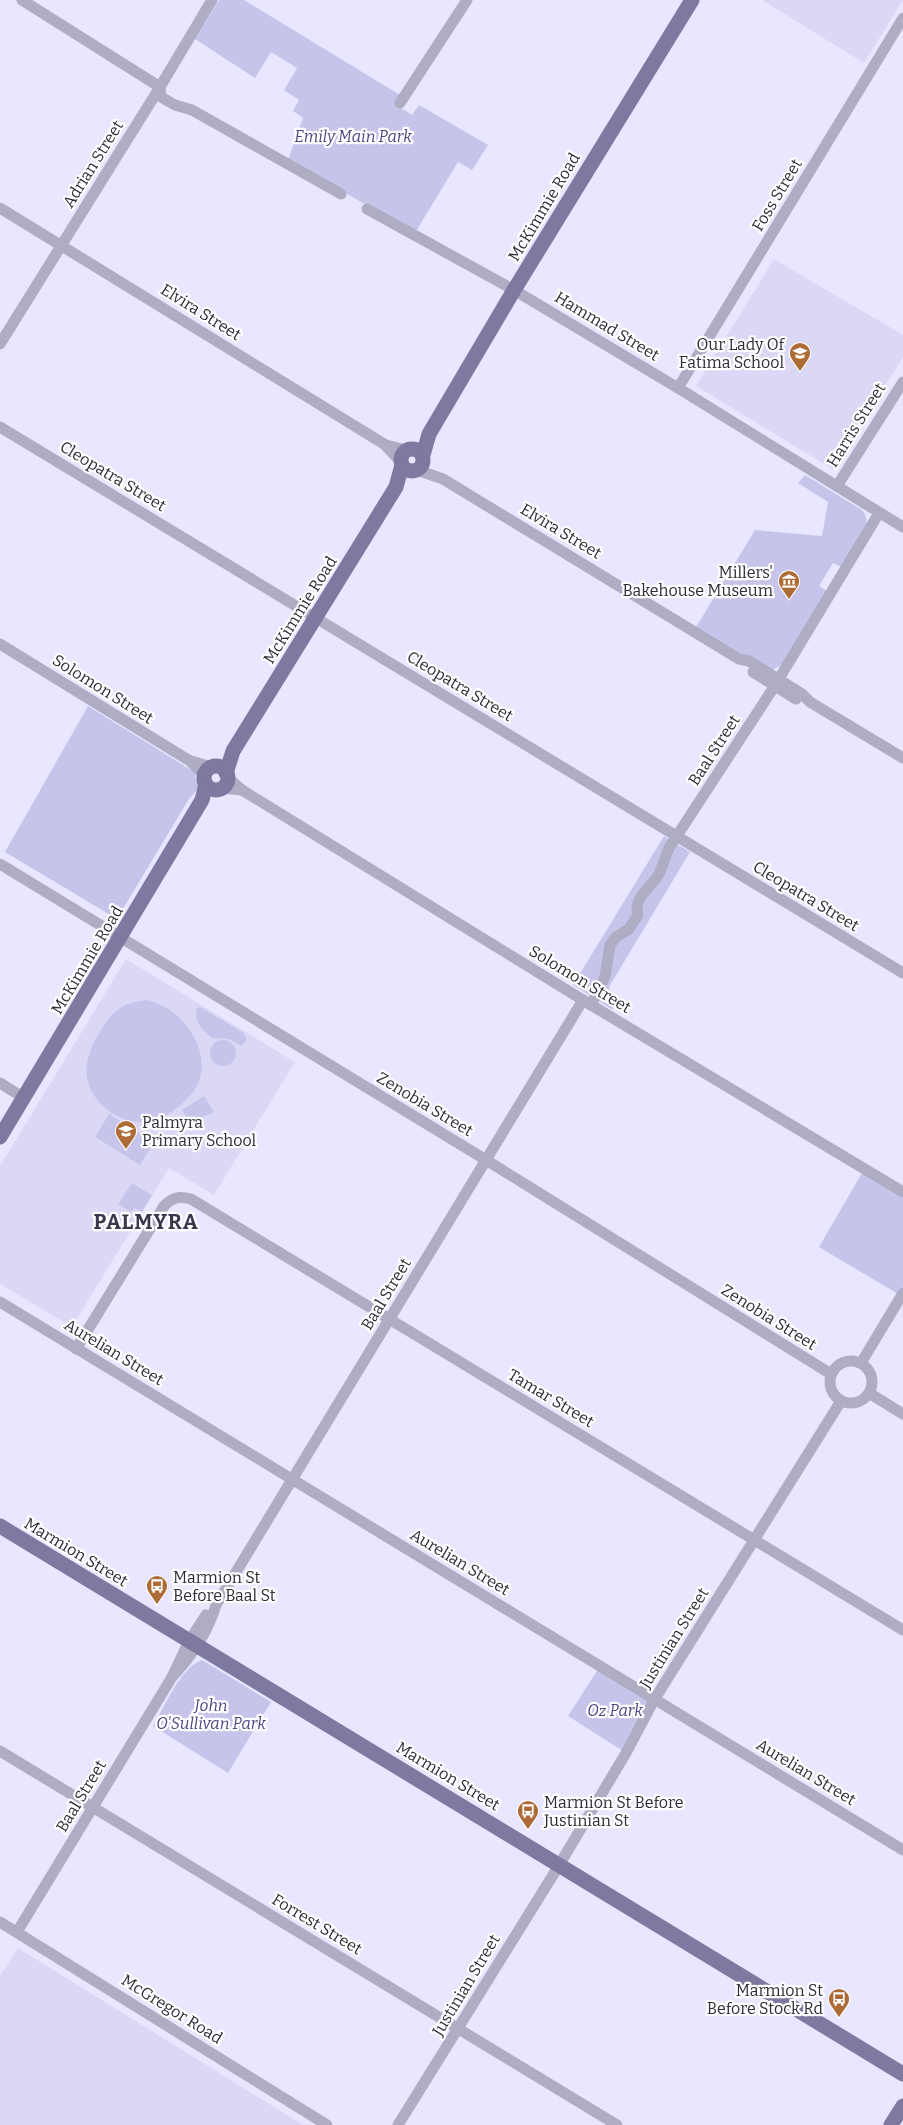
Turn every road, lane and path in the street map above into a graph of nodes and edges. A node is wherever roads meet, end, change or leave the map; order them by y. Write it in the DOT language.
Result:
graph roads {
  1 [pos="22,0"];
  2 [pos="212,0"];
  3 [pos="466,0"];
  4 [pos="692,0"];
  5 [pos="903,18"];
  6 [pos="160,87"];
  7 [pos="400,103"];
  8 [pos="341,194"];
  9 [pos="0,208"];
  10 [pos="367,209"];
  11 [pos="61,245"];
  12 [pos="514,290"];
  13 [pos="0,344"];
  14 [pos="903,382"];
  15 [pos="678,388"];
  16 [pos="0,427"];
  17 [pos="413,460"];
  18 [pos="837,486"];
  19 [pos="879,513"];
  20 [pos="903,527"];
  21 [pos="316,617"];
  22 [pos="0,644"];
  23 [pos="777,683"];
  24 [pos="903,758"];
  25 [pos="216,777"];
  26 [pos="676,837"];
  27 [pos="0,864"];
  28 [pos="121,938"];
  29 [pos="903,973"];
  30 [pos="587,1003"];
  31 [pos="0,1083"];
  32 [pos="24,1098"];
  33 [pos="0,1137"];
  34 [pos="486,1160"];
  35 [pos="903,1192"];
  36 [pos="903,1293"];
  37 [pos="0,1302"];
  38 [pos="389,1319"];
  39 [pos="76,1349"];
  40 [pos="861,1363"];
  41 [pos="831,1374"];
  42 [pos="869,1393"];
  43 [pos="841,1401"];
  44 [pos="903,1414"];
  45 [pos="292,1479"];
  46 [pos="0,1515"];
  47 [pos="0,1526"];
  48 [pos="755,1540"];
  49 [pos="903,1630"];
  50 [pos="195,1640"];
  51 [pos="654,1700"];
  52 [pos="0,1751"];
  53 [pos="93,1808"];
  54 [pos="903,1850"];
  55 [pos="561,1861"];
  56 [pos="0,1922"];
  57 [pos="17,1932"];
  58 [pos="459,2029"];
  59 [pos="903,2061"];
  60 [pos="903,2074"];
  61 [pos="903,2106"];
  62 [pos="327,2125"];
  63 [pos="398,2125"];
  64 [pos="618,2125"];
  65 [pos="891,2125"];
  1 -- 6 [label="street"];
  2 -- 6 [label="street, Adrian Street"];
  3 -- 7 [label="street"];
  4 -- 12 [label="main road, McKimmie Road"];
  5 -- 15 [label="street, Foss Street"];
  6 -- 8 [label="street"];
  6 -- 11 [label="street, Adrian Street"];
  9 -- 11 [label="street, Elvira Street"];
  10 -- 12 [label="street, Hammad Street"];
  11 -- 13 [label="street, Adrian Street"];
  11 -- 17 [label="street, Elvira Street"];
  12 -- 15 [label="street, Hammad Street"];
  12 -- 17 [label="main road, McKimmie Road"];
  14 -- 18 [label="street, Harris Street"];
  15 -- 18 [label="street, Hammad Street"];
  16 -- 21 [label="street, Cleopatra Street"];
  17 -- 21 [label="main road, McKimmie Road"];
  17 -- 23 [label="street, Elvira Street"];
  18 -- 19 [label="street, Hammad Street"];
  19 -- 20 [label="street, Hammad Street"];
  19 -- 23 [label="street, Baal Street"];
  21 -- 25 [label="main road, McKimmie Road"];
  21 -- 26 [label="street, Cleopatra Street"];
  22 -- 25 [label="street, Solomon Street"];
  23 -- 24 [label="street, Elvira Street"];
  23 -- 26 [label="street, Baal Street"];
  25 -- 28 [label="main road, McKimmie Road"];
  25 -- 30 [label="street, Solomon Street"];
  26 -- 29 [label="street, Cleopatra Street"];
  26 -- 30 [label="street, Baal Street"];
  27 -- 28 [label="street, Zenobia Street"];
  28 -- 32 [label="main road, McKimmie Road"];
  28 -- 34 [label="street, Zenobia Street"];
  30 -- 34 [label="street, Baal Street"];
  30 -- 35 [label="street, Solomon Street"];
  31 -- 32 [label="street"];
  32 -- 33 [label="main road, McKimmie Road"];
  34 -- 38 [label="street, Baal Street"];
  34 -- 41 [label="street, Zenobia Street"];
  36 -- 40 [label="street"];
  37 -- 39 [label="street, Aurelian Street"];
  38 -- 39 [label="street, Tamar Street"];
  38 -- 45 [label="street, Baal Street"];
  38 -- 48 [label="street, Tamar Street"];
  39 -- 45 [label="street, Aurelian Street"];
  40 -- 41 [label="street"];
  40 -- 42 [label="street"];
  41 -- 43 [label="street"];
  42 -- 43 [label="street"];
  42 -- 44 [label="street"];
  43 -- 48 [label="street, Justinian Street"];
  45 -- 50 [label="street, Baal Street"];
  45 -- 51 [label="street, Aurelian Street"];
  46 -- 50 [label="main road, Marmion Street"];
  47 -- 50 [label="main road, Marmion Street"];
  48 -- 49 [label="street, Tamar Street"];
  48 -- 51 [label="street, Justinian Street"];
  50 -- 53 [label="street, Baal Street"];
  50 -- 55 [label="main road, Marmion Street"];
  51 -- 54 [label="street, Aurelian Street"];
  51 -- 55 [label="street, Justinian Street"];
  52 -- 53 [label="street, Forrest Street"];
  53 -- 57 [label="street, Baal Street"];
  53 -- 58 [label="street, Forrest Street"];
  55 -- 58 [label="street, Justinian Street"];
  55 -- 59 [label="main road, Marmion Street"];
  55 -- 60 [label="main road, Marmion Street"];
  56 -- 57 [label="street, McGregor Road"];
  57 -- 62 [label="street, McGregor Road"];
  58 -- 63 [label="street, Justinian Street"];
  58 -- 64 [label="street, Forrest Street"];
  61 -- 65 [label="main road"];
}
